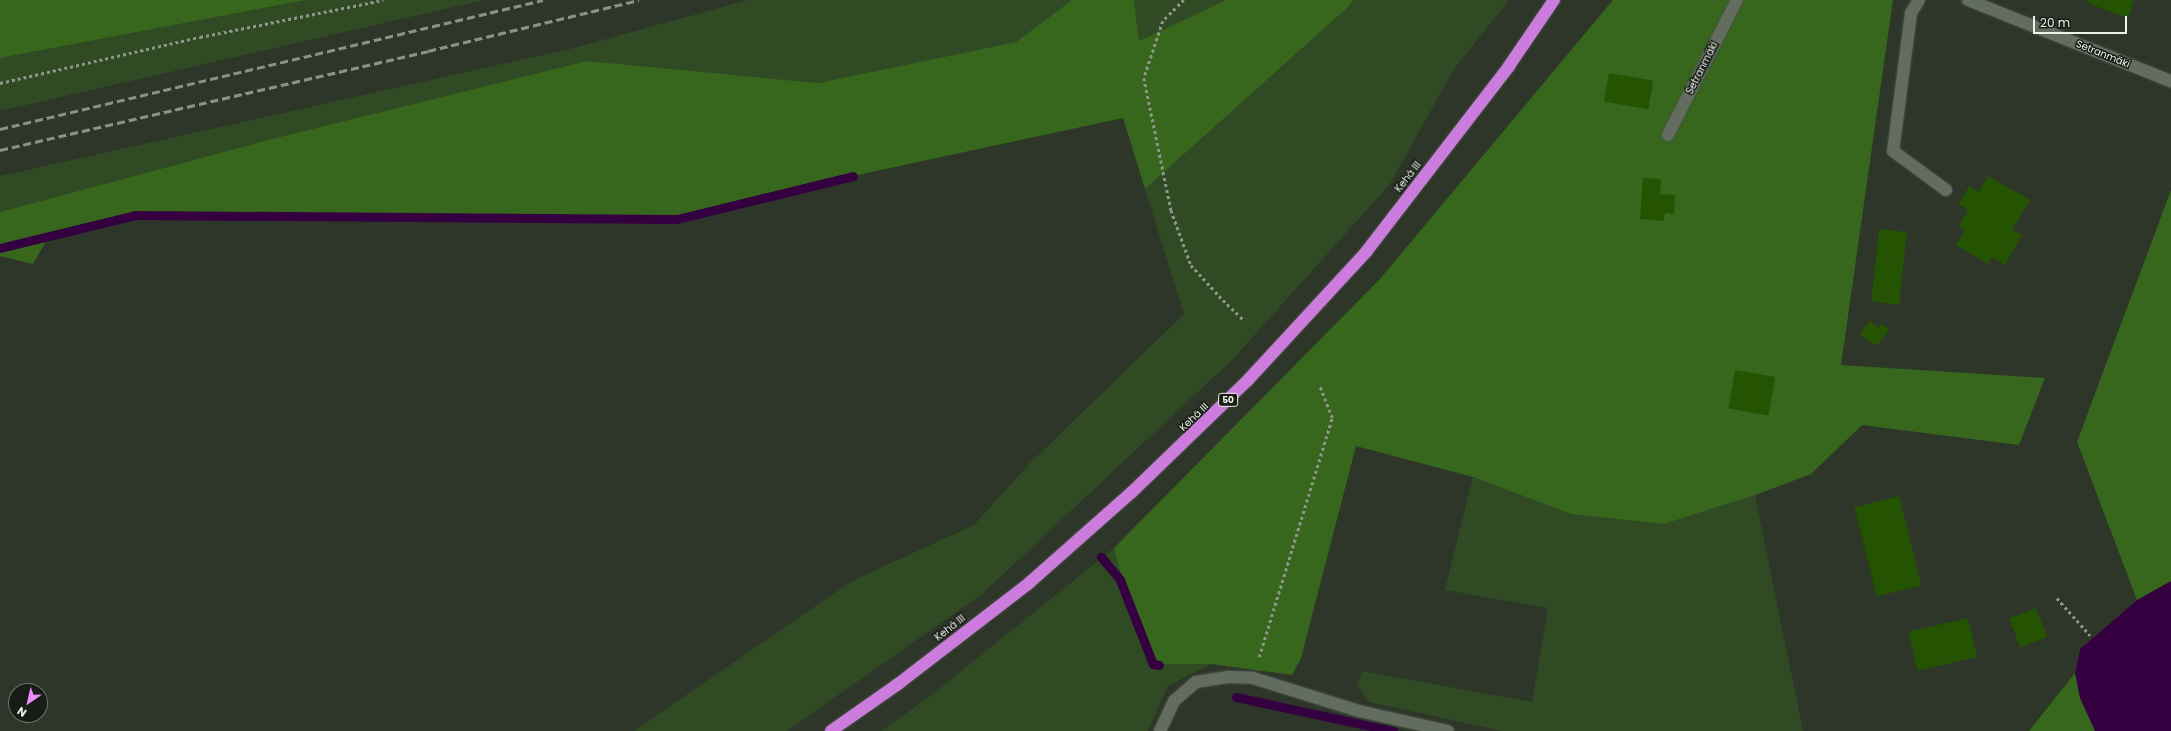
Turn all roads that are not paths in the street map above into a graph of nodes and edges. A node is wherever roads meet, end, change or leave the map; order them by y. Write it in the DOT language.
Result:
graph roads {
  1 [pos="1554,0"];
  2 [pos="1737,0"];
  3 [pos="1919,0"];
  4 [pos="1968,0"];
  5 [pos="2171,80"];
  6 [pos="1668,135"];
  7 [pos="1946,190"];
  8 [pos="831,731"];
  9 [pos="1160,731"];
  10 [pos="1448,731"];
  1 -- 8 [label="highway, Kehä III / 50"];
  2 -- 6 [label="street, Setranmäki"];
  3 -- 7 [label="street"];
  4 -- 5 [label="street, Setranmäki"];
  9 -- 10 [label="street"];
}
